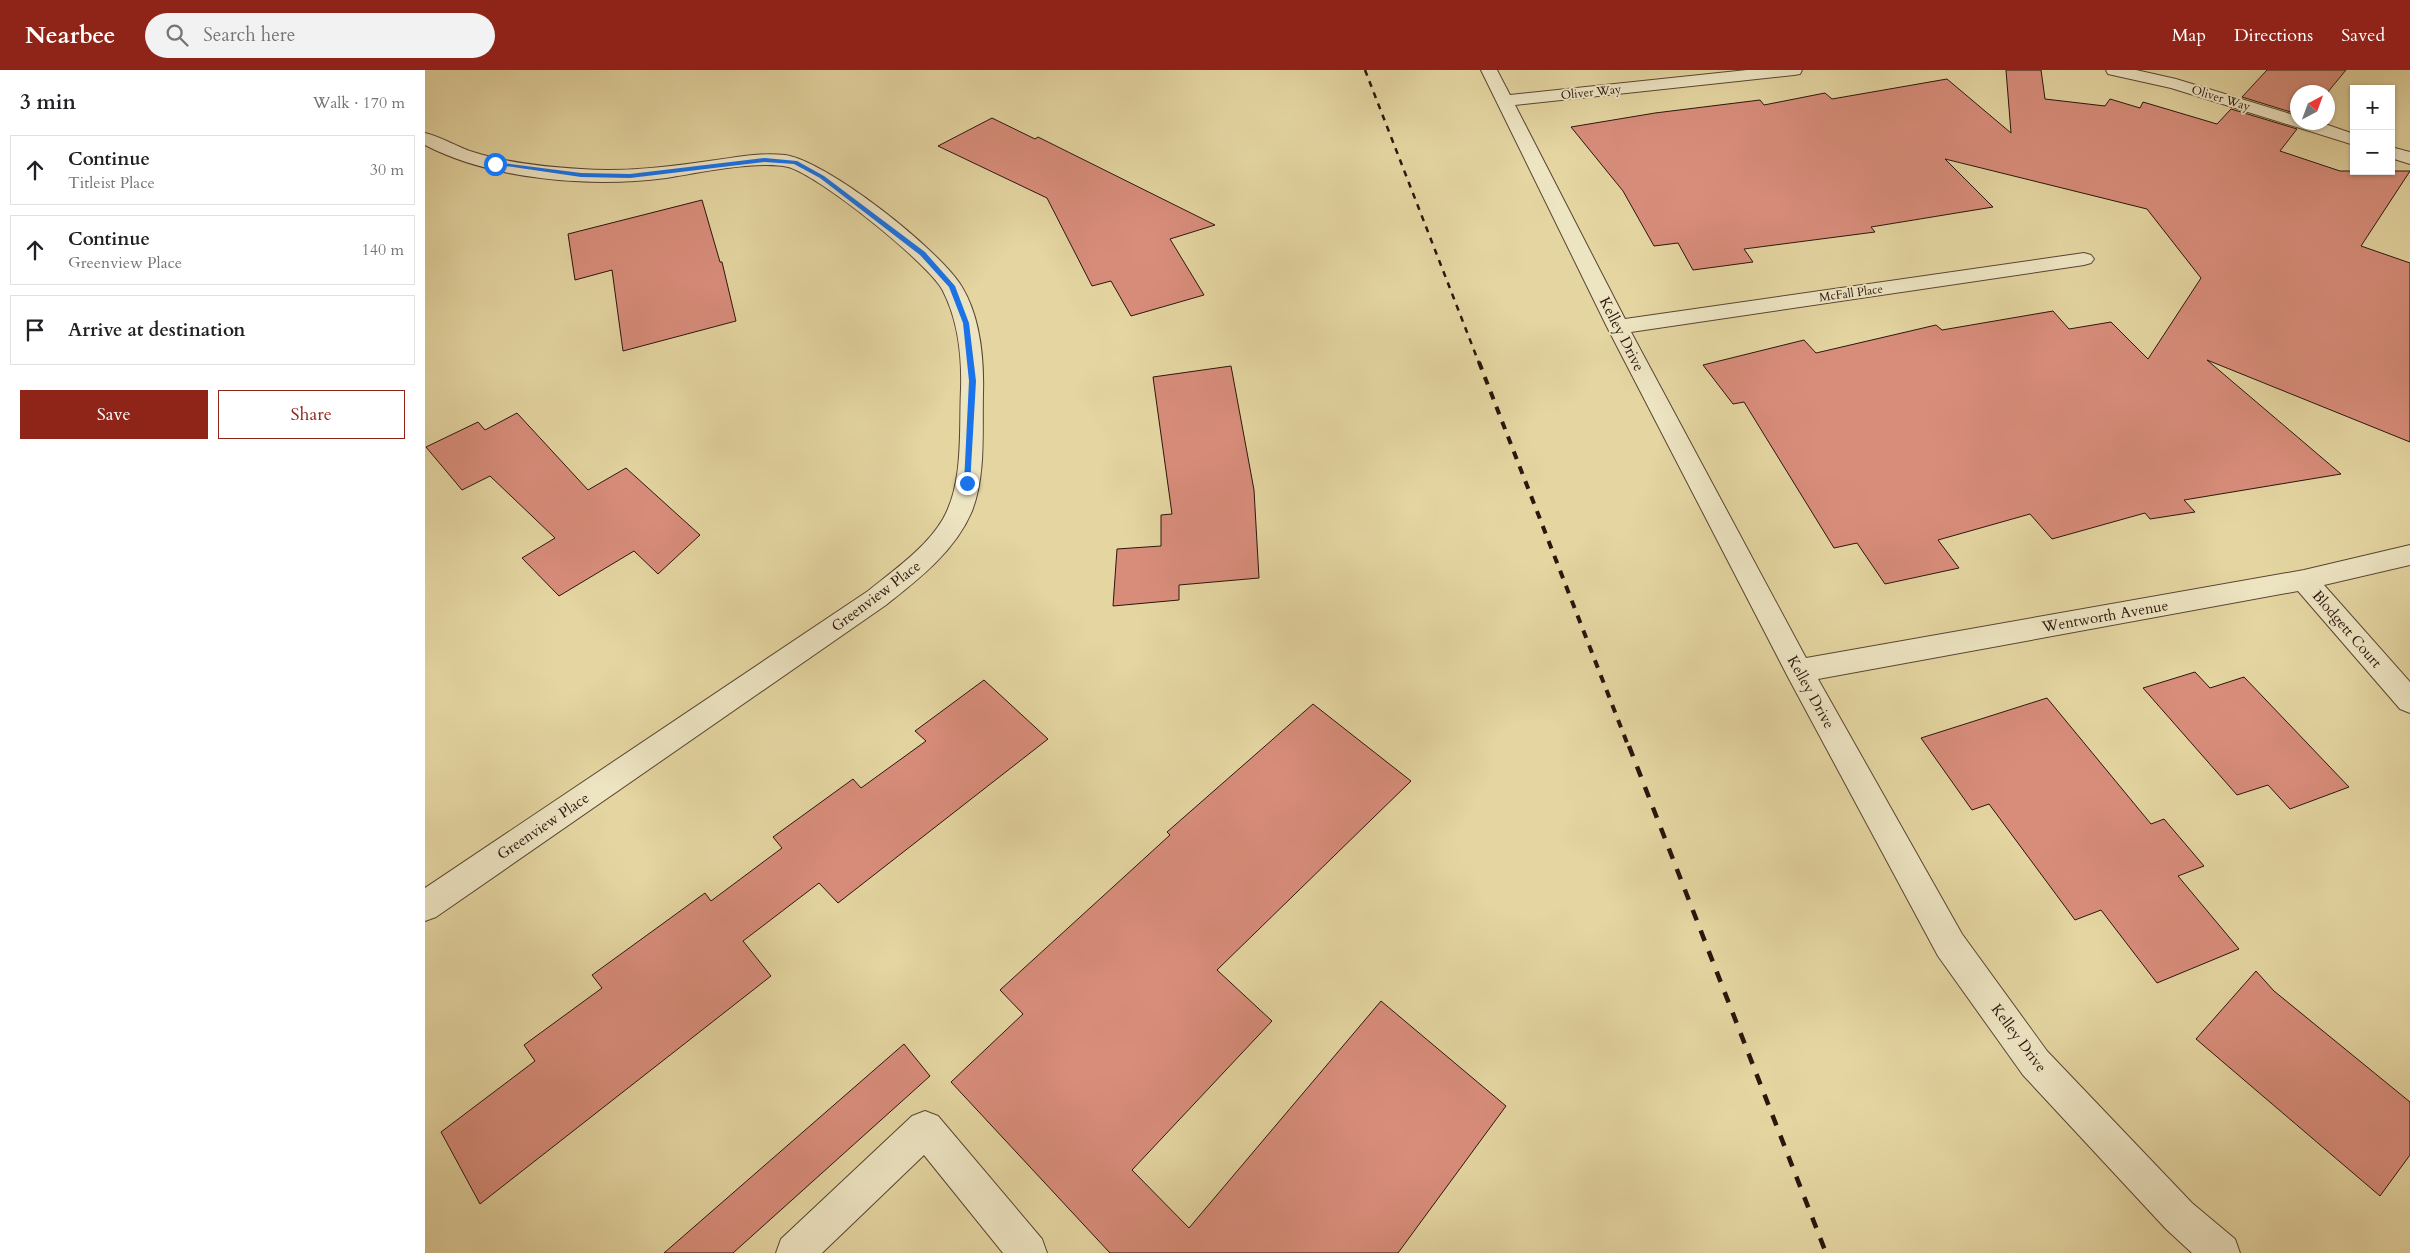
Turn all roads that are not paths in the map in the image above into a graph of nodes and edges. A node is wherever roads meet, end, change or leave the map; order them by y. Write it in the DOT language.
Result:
graph roads {
  1 [pos="1489,70"];
  2 [pos="1794,70"];
  3 [pos="2114,70"];
  4 [pos="1507,101"];
  5 [pos="2290,119"];
  6 [pos="2323,130"];
  7 [pos="425,138"];
  8 [pos="2350,139"];
  9 [pos="2395,153"];
  10 [pos="2410,158"];
  11 [pos="2084,259"];
  12 [pos="1618,328"];
  13 [pos="2410,555"];
  14 [pos="2304,580"];
  15 [pos="1799,671"];
  16 [pos="2410,701"];
  17 [pos="425,906"];
  18 [pos="795,1253"];
  19 [pos="1028,1253"];
  20 [pos="2221,1253"];
  1 -- 4 [label="street, Kelley Drive"];
  2 -- 4 [label="street, Oliver Way"];
  3 -- 5 [label="street, Oliver Way"];
  4 -- 12 [label="street, Kelley Drive"];
  6 -- 8 [label="street, Oliver Way"];
  7 -- 17 [label="street, Greenview Place"];
  9 -- 10 [label="street"];
  11 -- 12 [label="street, McFall Place"];
  12 -- 15 [label="street, Kelley Drive"];
  13 -- 14 [label="street, Wentworth Avenue"];
  14 -- 15 [label="street, Wentworth Avenue"];
  14 -- 16 [label="street, Blodgett Court"];
  15 -- 20 [label="street, Kelley Drive"];
  18 -- 19 [label="street"];
}
